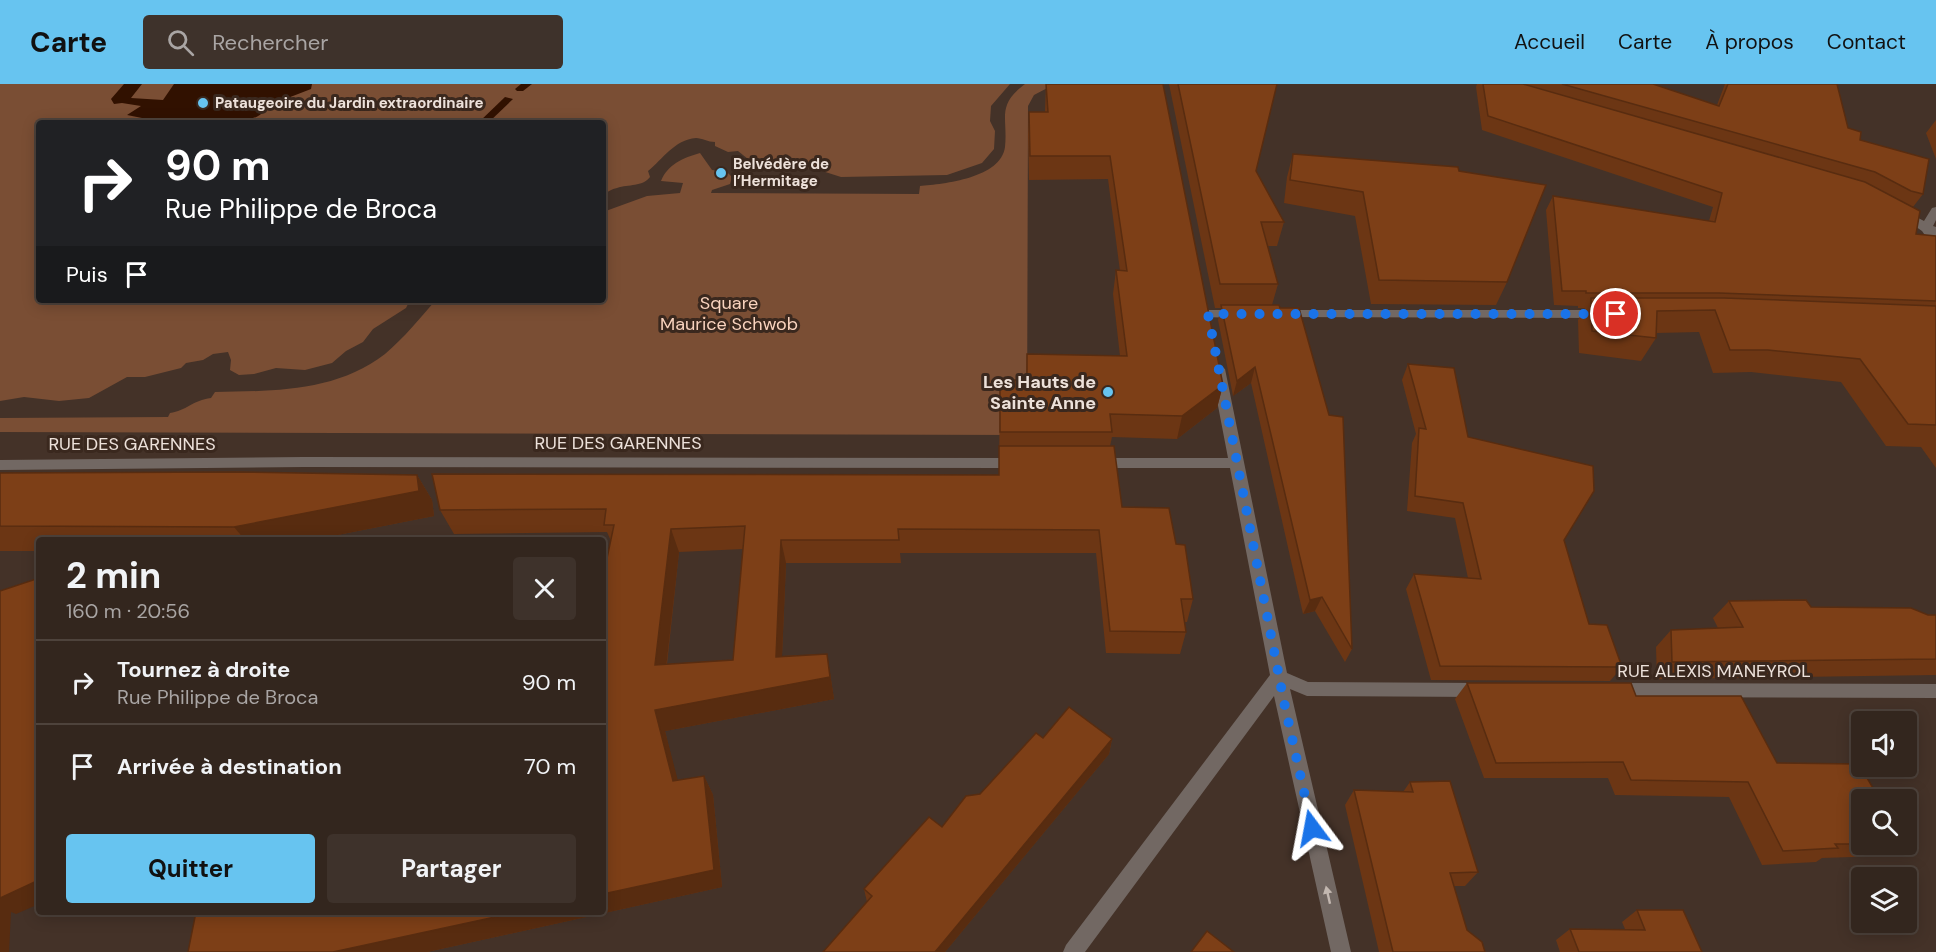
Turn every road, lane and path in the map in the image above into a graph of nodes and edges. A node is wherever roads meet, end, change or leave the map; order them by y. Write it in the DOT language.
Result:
graph roads {
  1 [pos="1895,209"];
  2 [pos="1936,210"];
  3 [pos="1931,230"];
  4 [pos="1936,242"];
  5 [pos="1208,314"];
  6 [pos="1247,314"];
  7 [pos="1271,314"];
  8 [pos="1614,314"];
  9 [pos="1215,349"];
  10 [pos="1032,463"];
  11 [pos="1080,463"];
  12 [pos="1236,464"];
  13 [pos="0,465"];
  14 [pos="1279,677"];
  15 [pos="1497,690"];
  16 [pos="1592,690"];
  17 [pos="1936,691"];
  18 [pos="1073,952"];
  19 [pos="1341,952"];
  1 -- 3 [label="street"];
  2 -- 3 [label="street"];
  3 -- 4 [label="street"];
  5 -- 6 [label="street"];
  7 -- 8 [label="street"];
  9 -- 12 [label="street"];
  10 -- 13 [label="street, RUE DES GARENNES"];
  11 -- 12 [label="street"];
  12 -- 14 [label="street"];
  14 -- 15 [label="street"];
  14 -- 18 [label="street"];
  19 -- 14 [label="street, one-way"];
  16 -- 17 [label="street, RUE ALEXIS MANEYROL"];
}
